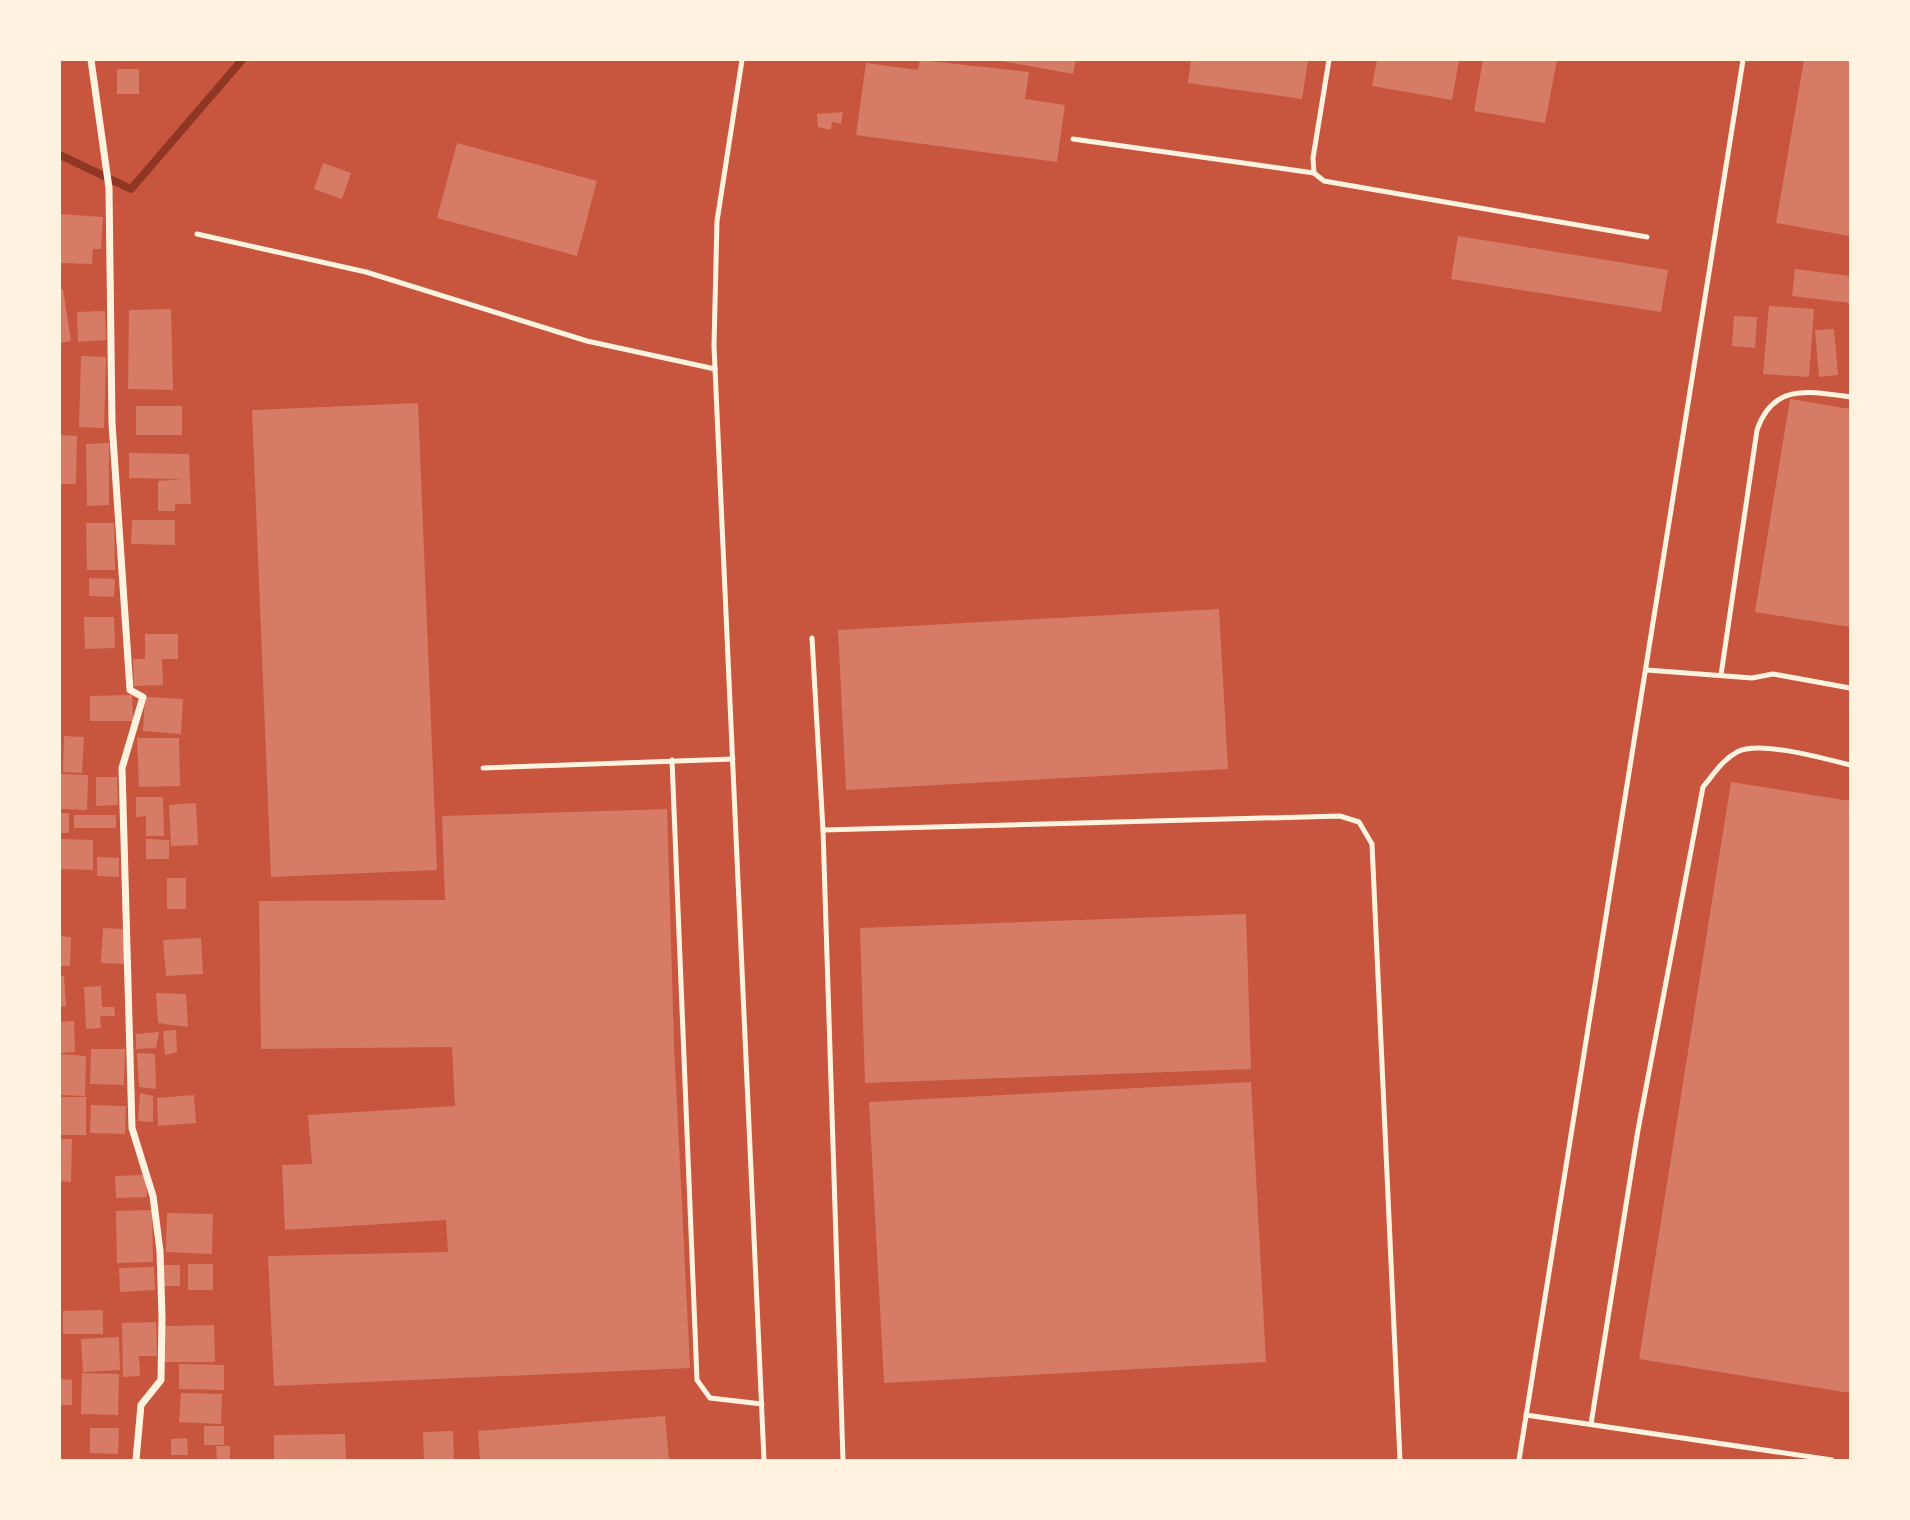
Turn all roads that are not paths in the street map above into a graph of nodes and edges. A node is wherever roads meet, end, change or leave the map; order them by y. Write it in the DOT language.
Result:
graph roads {
  1 [pos="91,60"];
  2 [pos="741,60"];
  3 [pos="1329,60"];
  4 [pos="1743,60"];
  5 [pos="1073,139"];
  6 [pos="1314,173"];
  7 [pos="197,233"];
  8 [pos="1647,237"];
  9 [pos="715,369"];
  10 [pos="1850,397"];
  11 [pos="812,638"];
  12 [pos="1647,670"];
  13 [pos="1721,675"];
  14 [pos="1850,688"];
  15 [pos="733,759"];
  16 [pos="672,760"];
  17 [pos="1850,765"];
  18 [pos="483,768"];
  19 [pos="823,830"];
  20 [pos="762,1404"];
  21 [pos="1526,1415"];
  22 [pos="1591,1424"];
  23 [pos="136,1461"];
  24 [pos="764,1461"];
  25 [pos="843,1461"];
  26 [pos="1400,1461"];
  27 [pos="1519,1461"];
  28 [pos="1832,1461"];
  1 -- 23 [label="street"];
  2 -- 9 [label="lane"];
  3 -- 6 [label="lane"];
  4 -- 12 [label="lane"];
  5 -- 6 [label="lane"];
  6 -- 8 [label="lane"];
  7 -- 9 [label="lane"];
  9 -- 15 [label="lane"];
  10 -- 13 [label="lane"];
  11 -- 19 [label="lane"];
  12 -- 13 [label="lane"];
  12 -- 21 [label="lane"];
  13 -- 14 [label="lane"];
  15 -- 16 [label="lane"];
  15 -- 20 [label="lane"];
  16 -- 18 [label="lane"];
  16 -- 20 [label="lane"];
  17 -- 22 [label="lane"];
  19 -- 25 [label="lane"];
  19 -- 26 [label="lane"];
  20 -- 24 [label="lane"];
  21 -- 22 [label="lane"];
  21 -- 27 [label="lane"];
  22 -- 28 [label="lane"];
}
